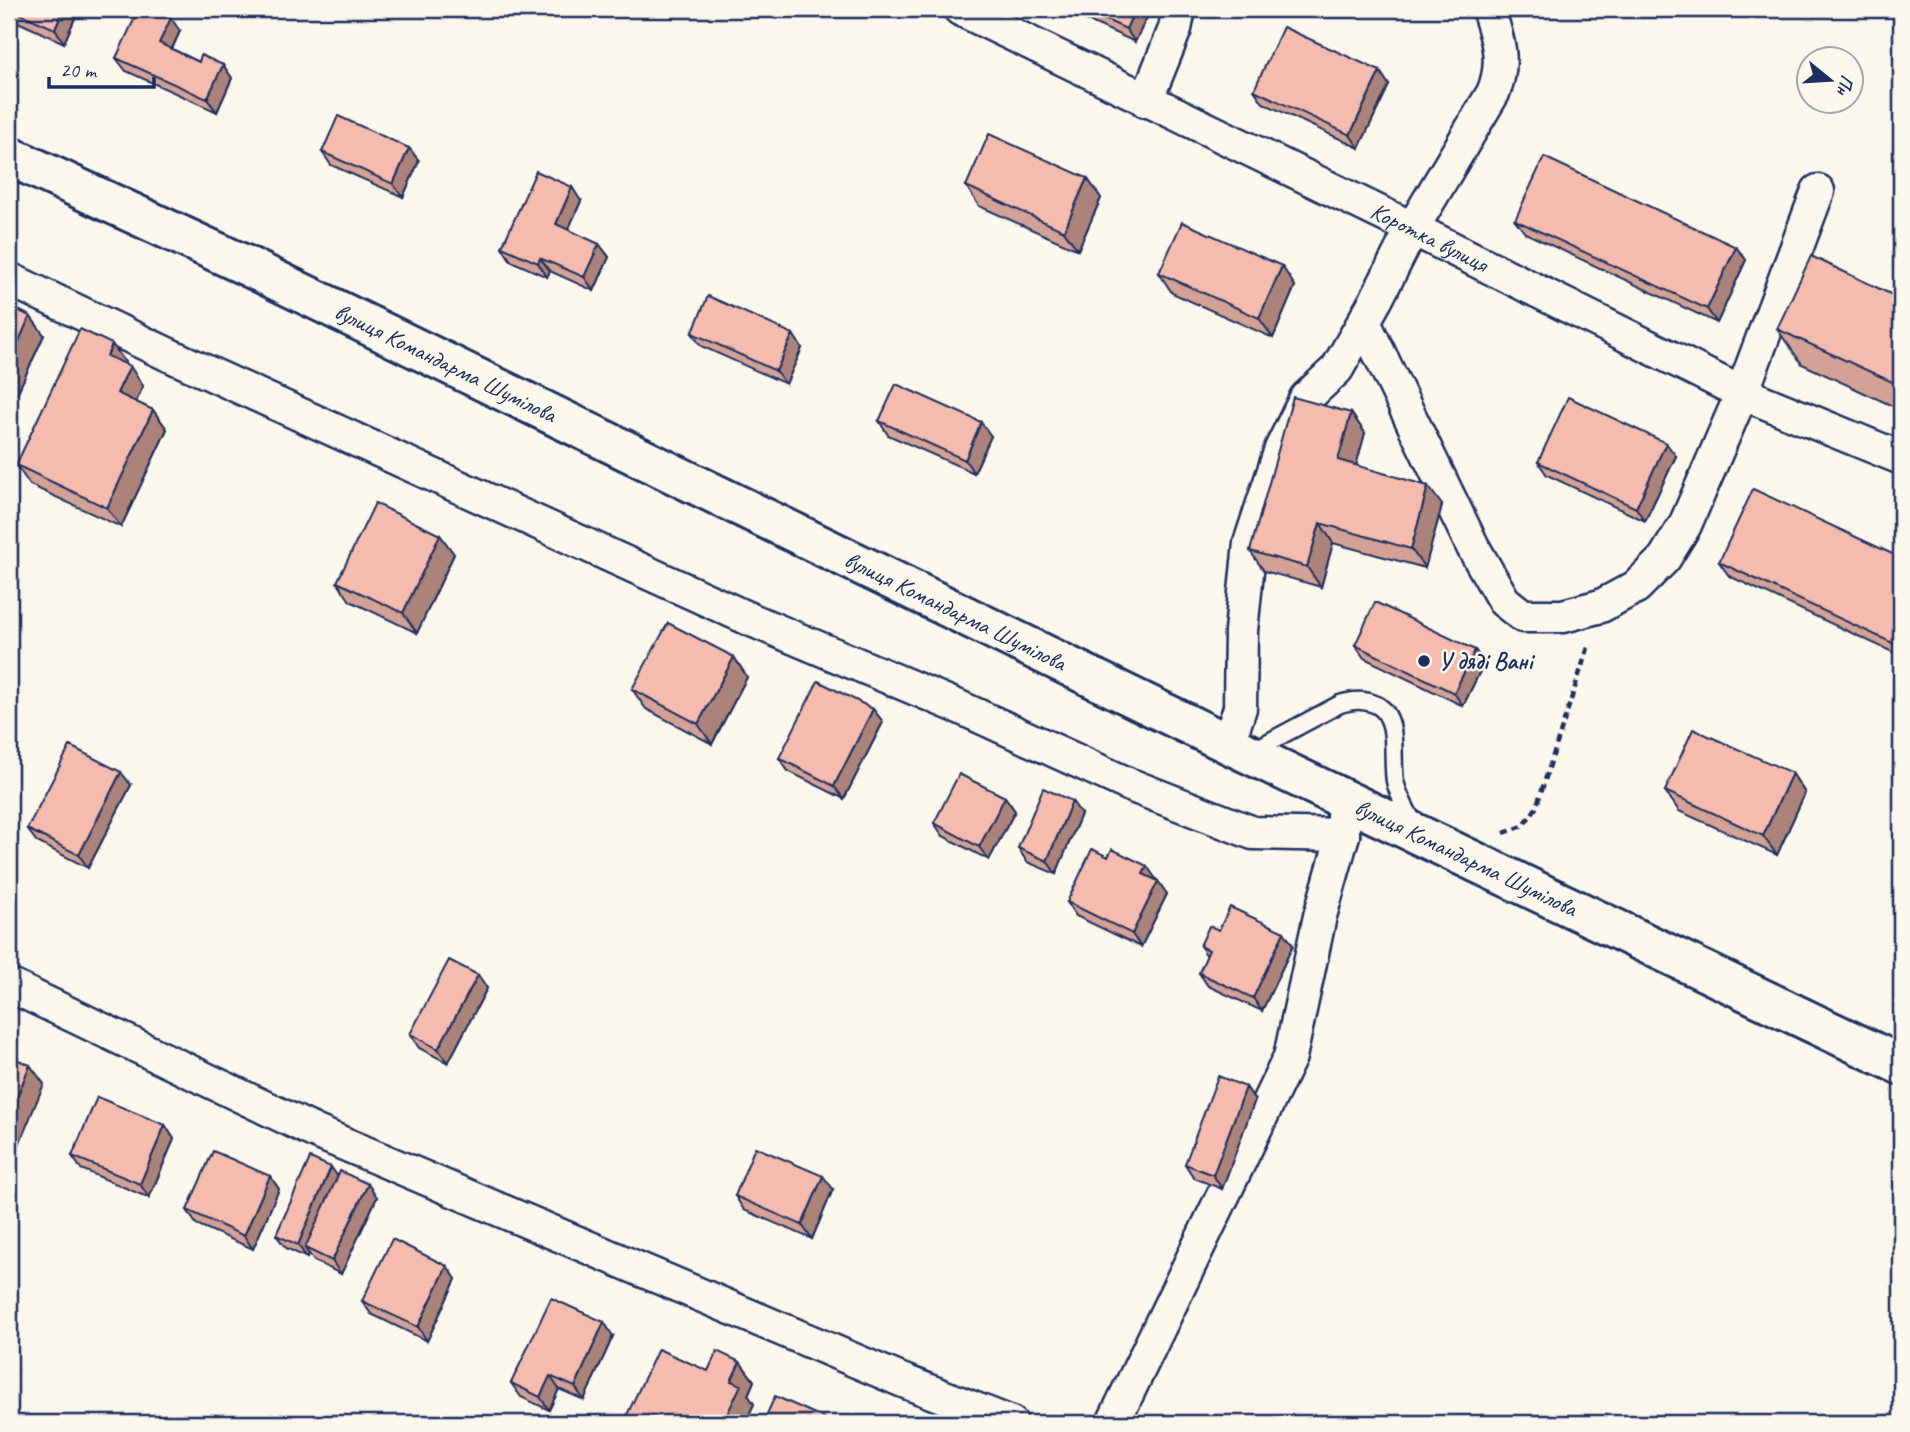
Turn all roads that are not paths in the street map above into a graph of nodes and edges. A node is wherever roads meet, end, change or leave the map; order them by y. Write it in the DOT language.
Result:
graph roads {
  1 [pos="960,9"];
  2 [pos="1180,9"];
  3 [pos="1488,9"];
  4 [pos="1146,101"];
  5 [pos="9,156"];
  6 [pos="1818,191"];
  7 [pos="1412,229"];
  8 [pos="9,279"];
  9 [pos="1364,322"];
  10 [pos="1742,393"];
  11 [pos="1901,458"];
  12 [pos="1237,749"];
  13 [pos="1343,817"];
  14 [pos="1418,834"];
  15 [pos="9,985"];
  16 [pos="1901,1065"];
  17 [pos="1011,1423"];
  18 [pos="1113,1423"];
  1 -- 4 [label="street, Коротка вулиця"];
  2 -- 4 [label="street"];
  3 -- 7 [label="street"];
  4 -- 7 [label="street, Коротка вулиця"];
  5 -- 12 [label="street, вулиця Командарма Шумілова"];
  6 -- 10 [label="street"];
  7 -- 9 [label="street"];
  7 -- 10 [label="street, Коротка вулиця"];
  8 -- 13 [label="street"];
  9 -- 10 [label="street"];
  9 -- 12 [label="street"];
  10 -- 11 [label="street, Коротка вулиця"];
  12 -- 13 [label="street, вулиця Командарма Шумілова"];
  12 -- 14 [label="lane"];
  13 -- 14 [label="street, вулиця Командарма Шумілова"];
  13 -- 18 [label="street"];
  14 -- 16 [label="street, вулиця Командарма Шумілова"];
  15 -- 17 [label="street"];
}
